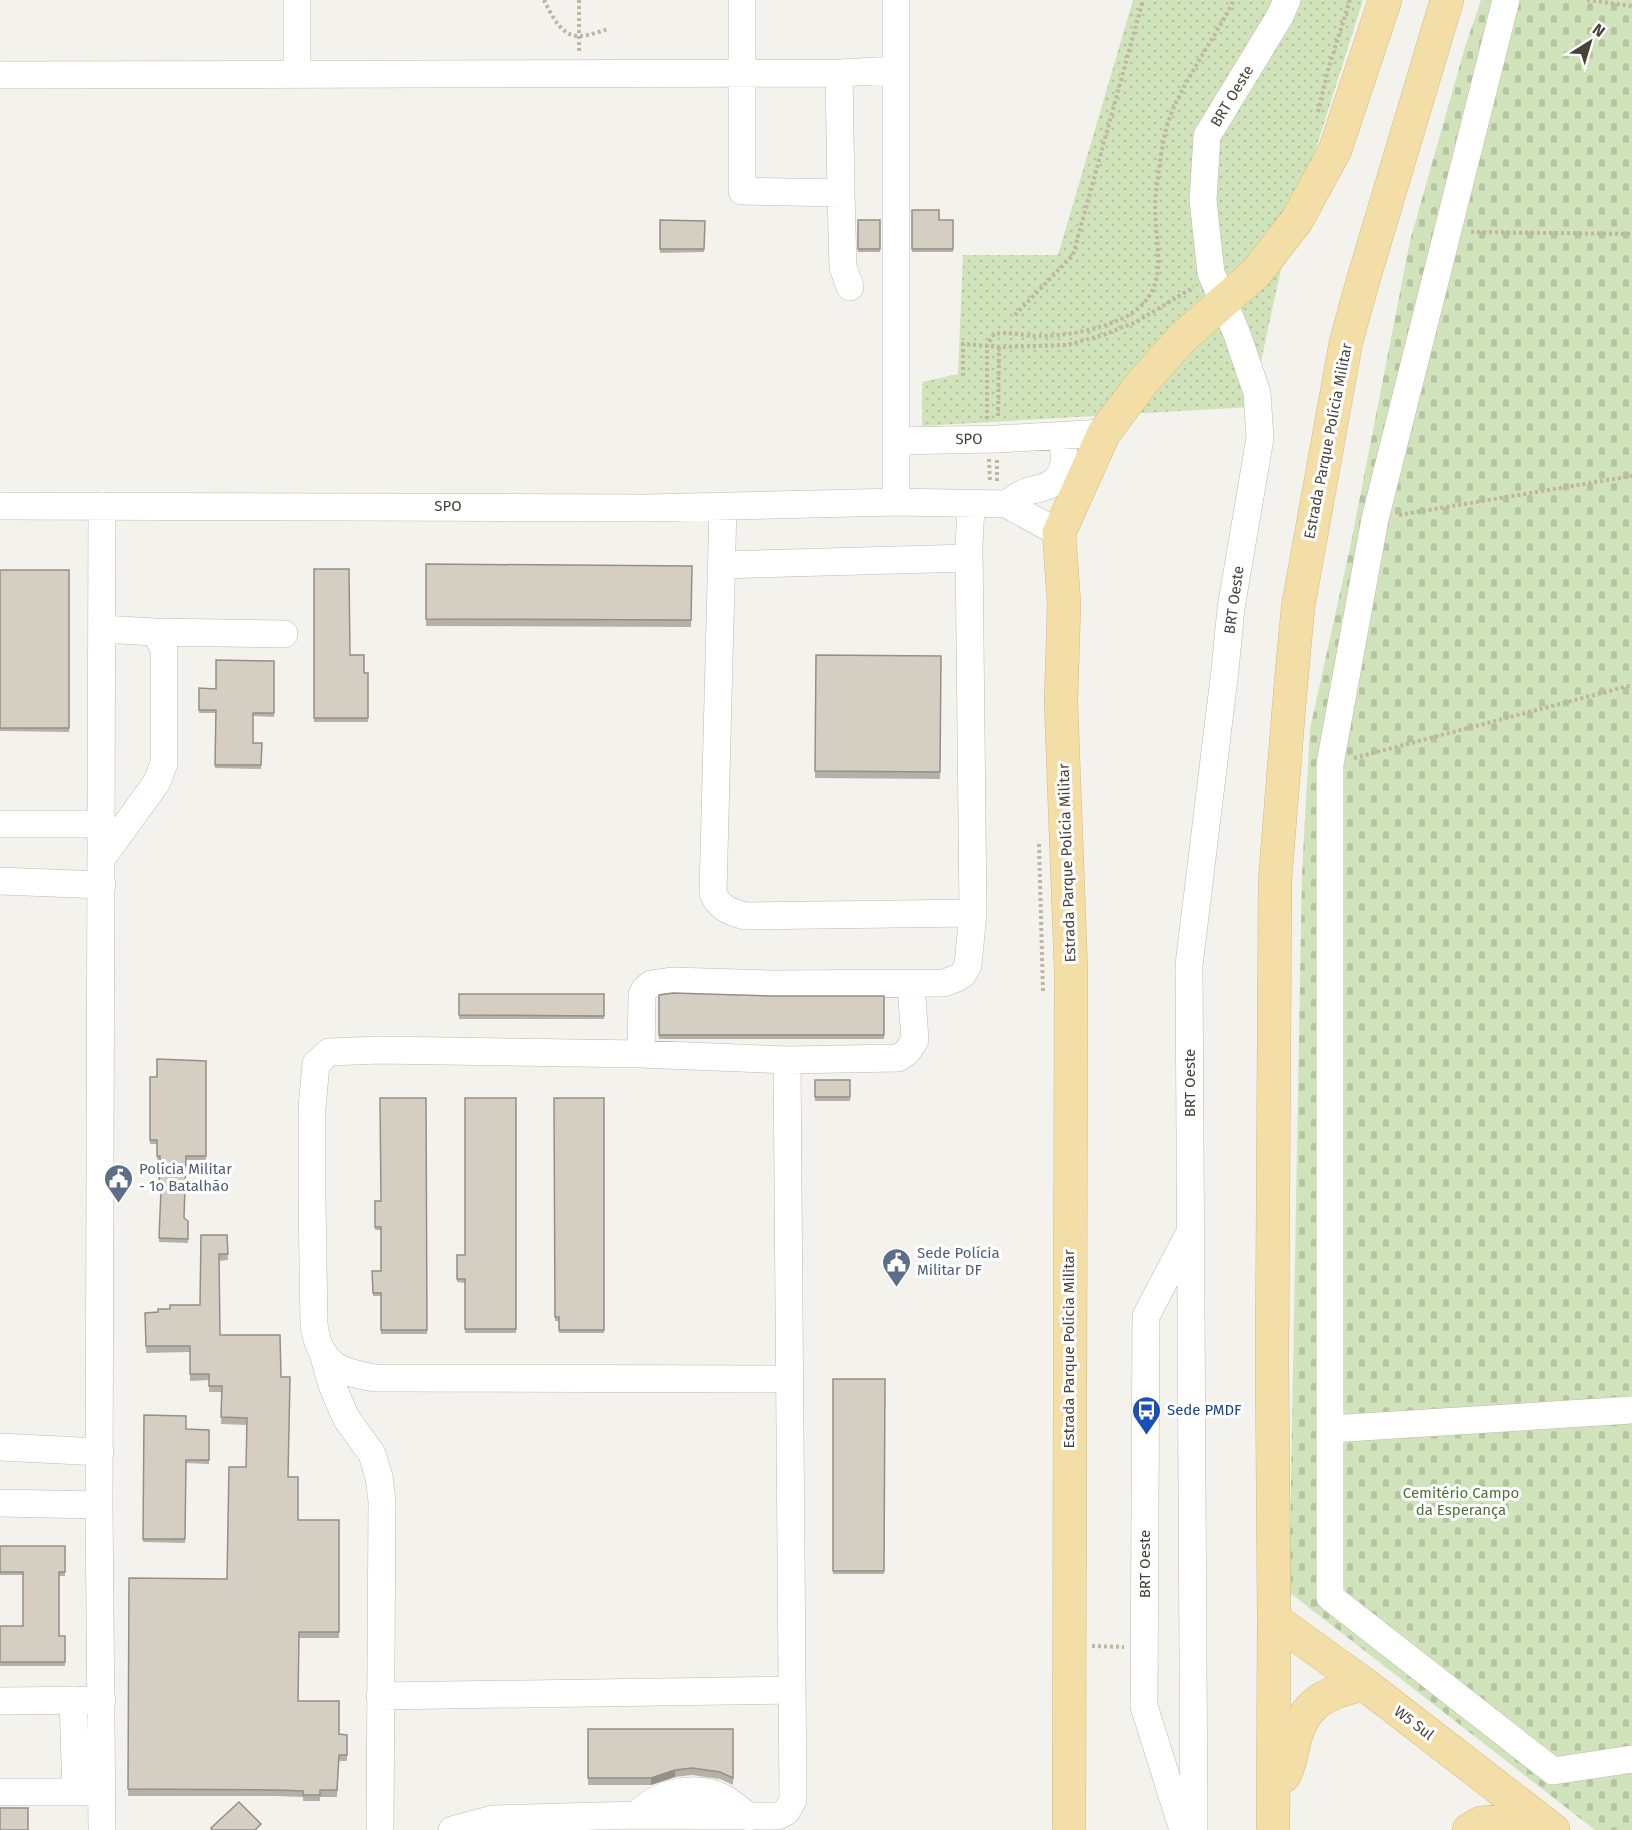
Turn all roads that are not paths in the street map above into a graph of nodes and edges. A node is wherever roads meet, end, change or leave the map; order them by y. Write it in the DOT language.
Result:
graph roads {
  1 [pos="297,0"];
  2 [pos="742,0"];
  3 [pos="896,0"];
  4 [pos="1287,0"];
  5 [pos="1385,0"];
  6 [pos="1448,0"];
  7 [pos="1506,0"];
  8 [pos="896,70"];
  9 [pos="743,73"];
  10 [pos="839,73"];
  11 [pos="297,74"];
  12 [pos="0,75"];
  13 [pos="841,193"];
  14 [pos="850,287"];
  15 [pos="1217,288"];
  16 [pos="1104,433"];
  17 [pos="1060,435"];
  18 [pos="896,441"];
  19 [pos="896,502"];
  20 [pos="1006,504"];
  21 [pos="971,505"];
  22 [pos="0,506"];
  23 [pos="102,506"];
  24 [pos="723,506"];
  25 [pos="1059,533"];
  26 [pos="969,558"];
  27 [pos="722,565"];
  28 [pos="102,629"];
  29 [pos="155,632"];
  30 [pos="284,634"];
  31 [pos="0,824"];
  32 [pos="102,824"];
  33 [pos="102,872"];
  34 [pos="0,881"];
  35 [pos="973,913"];
  36 [pos="911,984"];
  37 [pos="642,1054"];
  38 [pos="787,1060"];
  39 [pos="1191,1230"];
  40 [pos="322,1352"];
  41 [pos="788,1378"];
  42 [pos="1632,1410"];
  43 [pos="1330,1429"];
  44 [pos="0,1447"];
  45 [pos="100,1452"];
  46 [pos="0,1503"];
  47 [pos="99,1505"];
  48 [pos="1274,1619"];
  49 [pos="1364,1684"];
  50 [pos="792,1689"];
  51 [pos="380,1696"];
  52 [pos="73,1700"];
  53 [pos="102,1700"];
  54 [pos="0,1701"];
  55 [pos="1068,1720"];
  56 [pos="1632,1759"];
  57 [pos="0,1792"];
  58 [pos="89,1792"];
  59 [pos="1273,1794"];
  60 [pos="1546,1824"];
  61 [pos="102,1830"];
  62 [pos="380,1830"];
  63 [pos="452,1830"];
  64 [pos="1069,1830"];
  65 [pos="1084,1830"];
  66 [pos="1183,1830"];
  67 [pos="1194,1830"];
  68 [pos="1273,1830"];
  69 [pos="1469,1830"];
  1 -- 11 [label="street"];
  2 -- 9 [label="street"];
  3 -- 8 [label="street"];
  4 -- 15 [label="street, BRT Oeste"];
  5 -- 15 [label="main road, Estrada Parque Polícia Militar"];
  6 -- 48 [label="main road, Estrada Parque Polícia Militar"];
  7 -- 43 [label="street"];
  8 -- 10 [label="street"];
  8 -- 18 [label="street"];
  9 -- 10 [label="street"];
  9 -- 11 [label="street"];
  9 -- 13 [label="street"];
  10 -- 13 [label="street"];
  11 -- 12 [label="street"];
  13 -- 14 [label="street"];
  15 -- 16 [label="main road, Estrada Parque Polícia Militar"];
  15 -- 39 [label="street, BRT Oeste"];
  16 -- 17 [label="street, SPO"];
  16 -- 25 [label="main road, Estrada Parque Polícia Militar"];
  17 -- 18 [label="street, SPO"];
  17 -- 20 [label="street"];
  18 -- 19 [label="street"];
  19 -- 21 [label="street, SPO"];
  19 -- 24 [label="street, SPO"];
  20 -- 21 [label="street, SPO"];
  20 -- 25 [label="street"];
  21 -- 26 [label="street"];
  22 -- 23 [label="street, SPO"];
  23 -- 24 [label="street, SPO"];
  23 -- 28 [label="street"];
  24 -- 27 [label="street"];
  25 -- 55 [label="main road, Estrada Parque Polícia Militar"];
  26 -- 27 [label="street"];
  26 -- 35 [label="street"];
  27 -- 35 [label="street"];
  28 -- 29 [label="street"];
  28 -- 32 [label="street"];
  29 -- 30 [label="street"];
  29 -- 33 [label="street"];
  31 -- 32 [label="street"];
  32 -- 33 [label="street"];
  33 -- 34 [label="street"];
  33 -- 45 [label="street"];
  35 -- 36 [label="street"];
  36 -- 37 [label="street"];
  36 -- 38 [label="street"];
  37 -- 38 [label="street"];
  37 -- 40 [label="street"];
  38 -- 41 [label="street"];
  39 -- 66 [label="street, BRT Oeste"];
  39 -- 67 [label="street, BRT Oeste"];
  40 -- 41 [label="street"];
  40 -- 51 [label="street"];
  41 -- 50 [label="street"];
  42 -- 43 [label="street"];
  43 -- 56 [label="street"];
  44 -- 45 [label="street"];
  45 -- 47 [label="street"];
  46 -- 47 [label="street"];
  47 -- 53 [label="street"];
  48 -- 49 [label="main road, W5 Sul"];
  48 -- 59 [label="main road, Estrada Parque Polícia Militar"];
  49 -- 59 [label="main road"];
  49 -- 60 [label="main road, W5 Sul"];
  50 -- 51 [label="street"];
  50 -- 63 [label="street"];
  51 -- 62 [label="street"];
  52 -- 53 [label="street"];
  52 -- 54 [label="street"];
  52 -- 58 [label="street"];
  53 -- 58 [label="street"];
  55 -- 64 [label="main road, Estrada Parque Polícia Militar"];
  55 -- 65 [label="main road"];
  57 -- 58 [label="street"];
  58 -- 61 [label="street"];
  59 -- 68 [label="main road, Estrada Parque Polícia Militar"];
  60 -- 69 [label="main road"];
}
